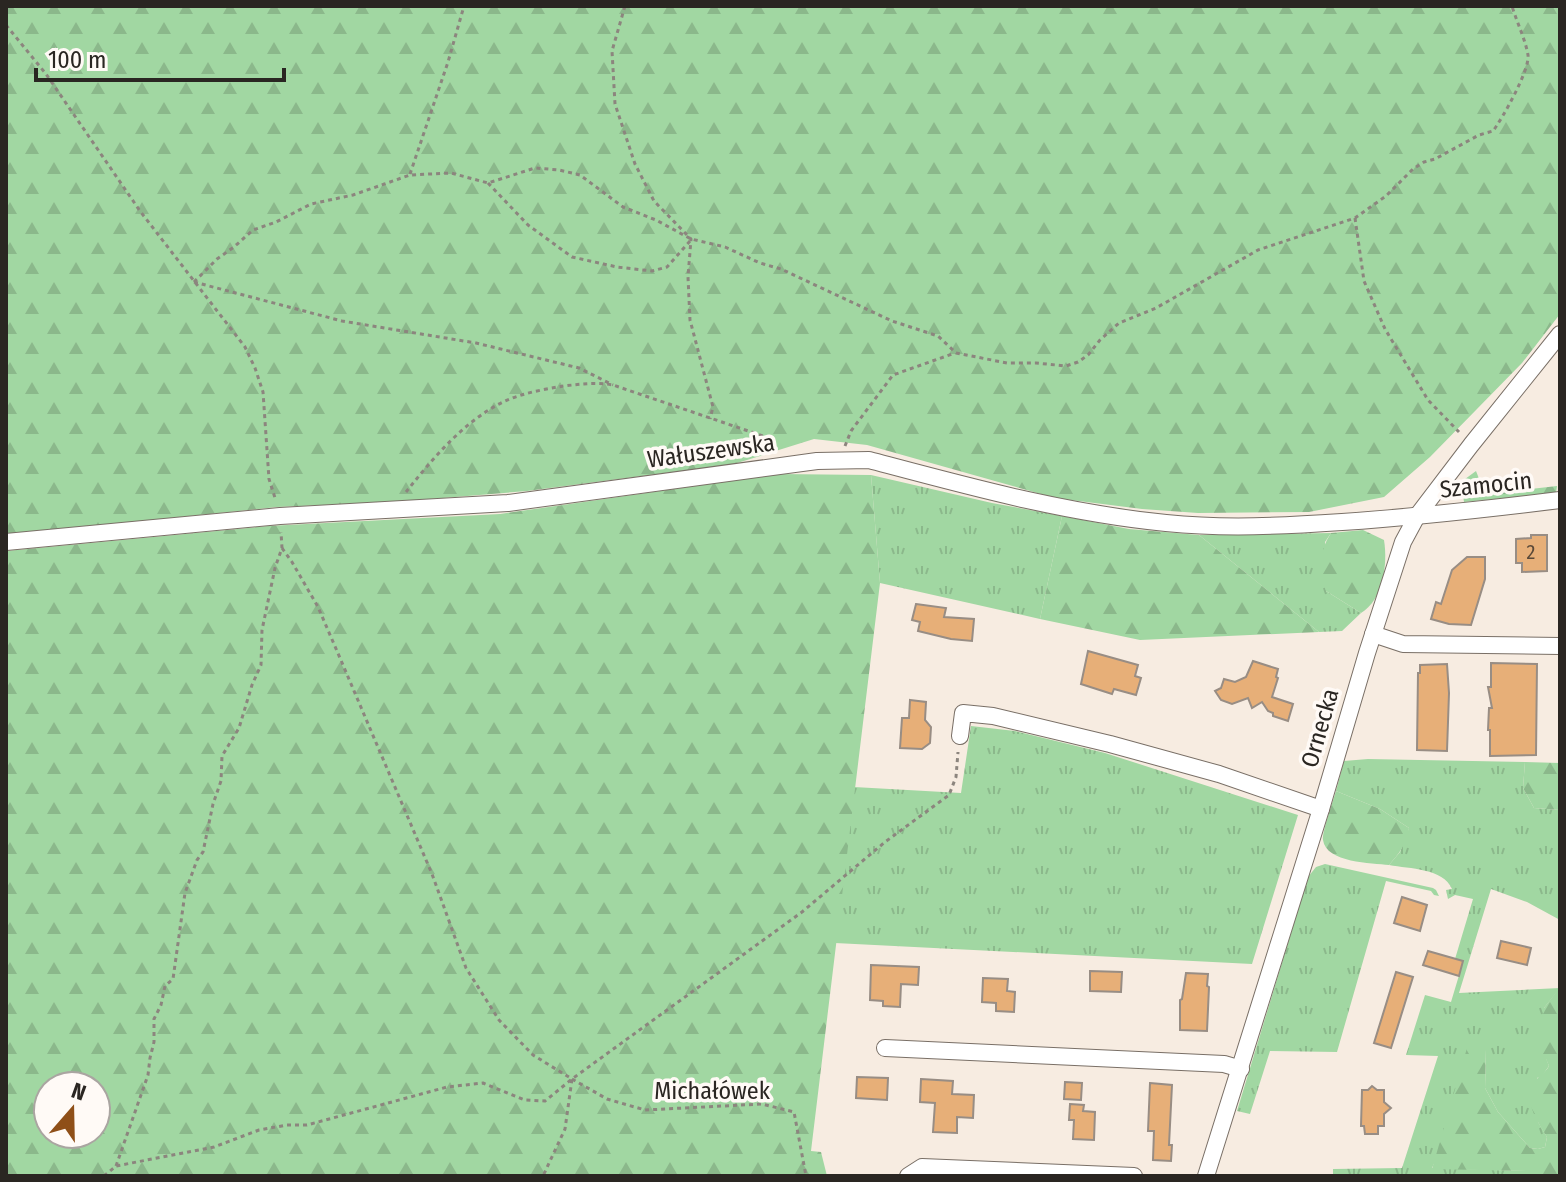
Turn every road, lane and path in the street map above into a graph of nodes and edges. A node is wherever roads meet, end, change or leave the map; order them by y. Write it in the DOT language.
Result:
graph roads {
  1 [pos="464,6"];
  2 [pos="625,6"];
  3 [pos="1512,6"];
  4 [pos="6,25"];
  5 [pos="410,175"];
  6 [pos="488,183"];
  7 [pos="1355,218"];
  8 [pos="691,239"];
  9 [pos="194,282"];
  10 [pos="1560,334"];
  11 [pos="956,353"];
  12 [pos="613,385"];
  13 [pos="710,419"];
  14 [pos="766,437"];
  15 [pos="1471,445"];
  16 [pos="842,453"];
  17 [pos="1560,500"];
  18 [pos="390,510"];
  19 [pos="280,516"];
  20 [pos="1417,516"];
  21 [pos="6,542"];
  22 [pos="282,548"];
  23 [pos="1373,634"];
  24 [pos="1560,646"];
  25 [pos="960,736"];
  26 [pos="1321,809"];
  27 [pos="885,1048"];
  28 [pos="1241,1069"];
  29 [pos="572,1079"];
  30 [pos="116,1166"];
  31 [pos="104,1176"];
  32 [pos="543,1176"];
  33 [pos="806,1176"];
  34 [pos="908,1176"];
  35 [pos="1134,1176"];
  36 [pos="1206,1176"];
  1 -- 5 [label="path"];
  2 -- 8 [label="path"];
  3 -- 7 [label="path"];
  4 -- 9 [label="path"];
  5 -- 6 [label="path"];
  5 -- 9 [label="path"];
  6 -- 8 [label="path"];
  6 -- 8 [label="path"];
  7 -- 11 [label="path"];
  7 -- 15 [label="path"];
  8 -- 11 [label="path"];
  8 -- 13 [label="path"];
  9 -- 12 [label="path"];
  9 -- 19 [label="path"];
  10 -- 15 [label="street, Ornecka"];
  11 -- 16 [label="path"];
  12 -- 13 [label="path"];
  12 -- 18 [label="path"];
  13 -- 14 [label="path"];
  15 -- 20 [label="street, Ornecka"];
  17 -- 20 [label="street, Szamocin"];
  18 -- 19 [label="street, Wałuszewska"];
  18 -- 20 [label="street, Wałuszewska"];
  19 -- 21 [label="street, Wałuszewska"];
  19 -- 22 [label="path"];
  20 -- 23 [label="street, Ornecka"];
  22 -- 29 [label="path"];
  22 -- 30 [label="path"];
  23 -- 24 [label="street"];
  23 -- 26 [label="street, Ornecka"];
  25 -- 26 [label="street"];
  25 -- 29 [label="path"];
  26 -- 28 [label="street, Ornecka"];
  27 -- 28 [label="street"];
  28 -- 36 [label="street, Ornecka"];
  29 -- 30 [label="path"];
  29 -- 32 [label="path"];
  29 -- 33 [label="path, Michałówek"];
  30 -- 31 [label="path"];
  34 -- 35 [label="street"];
}
